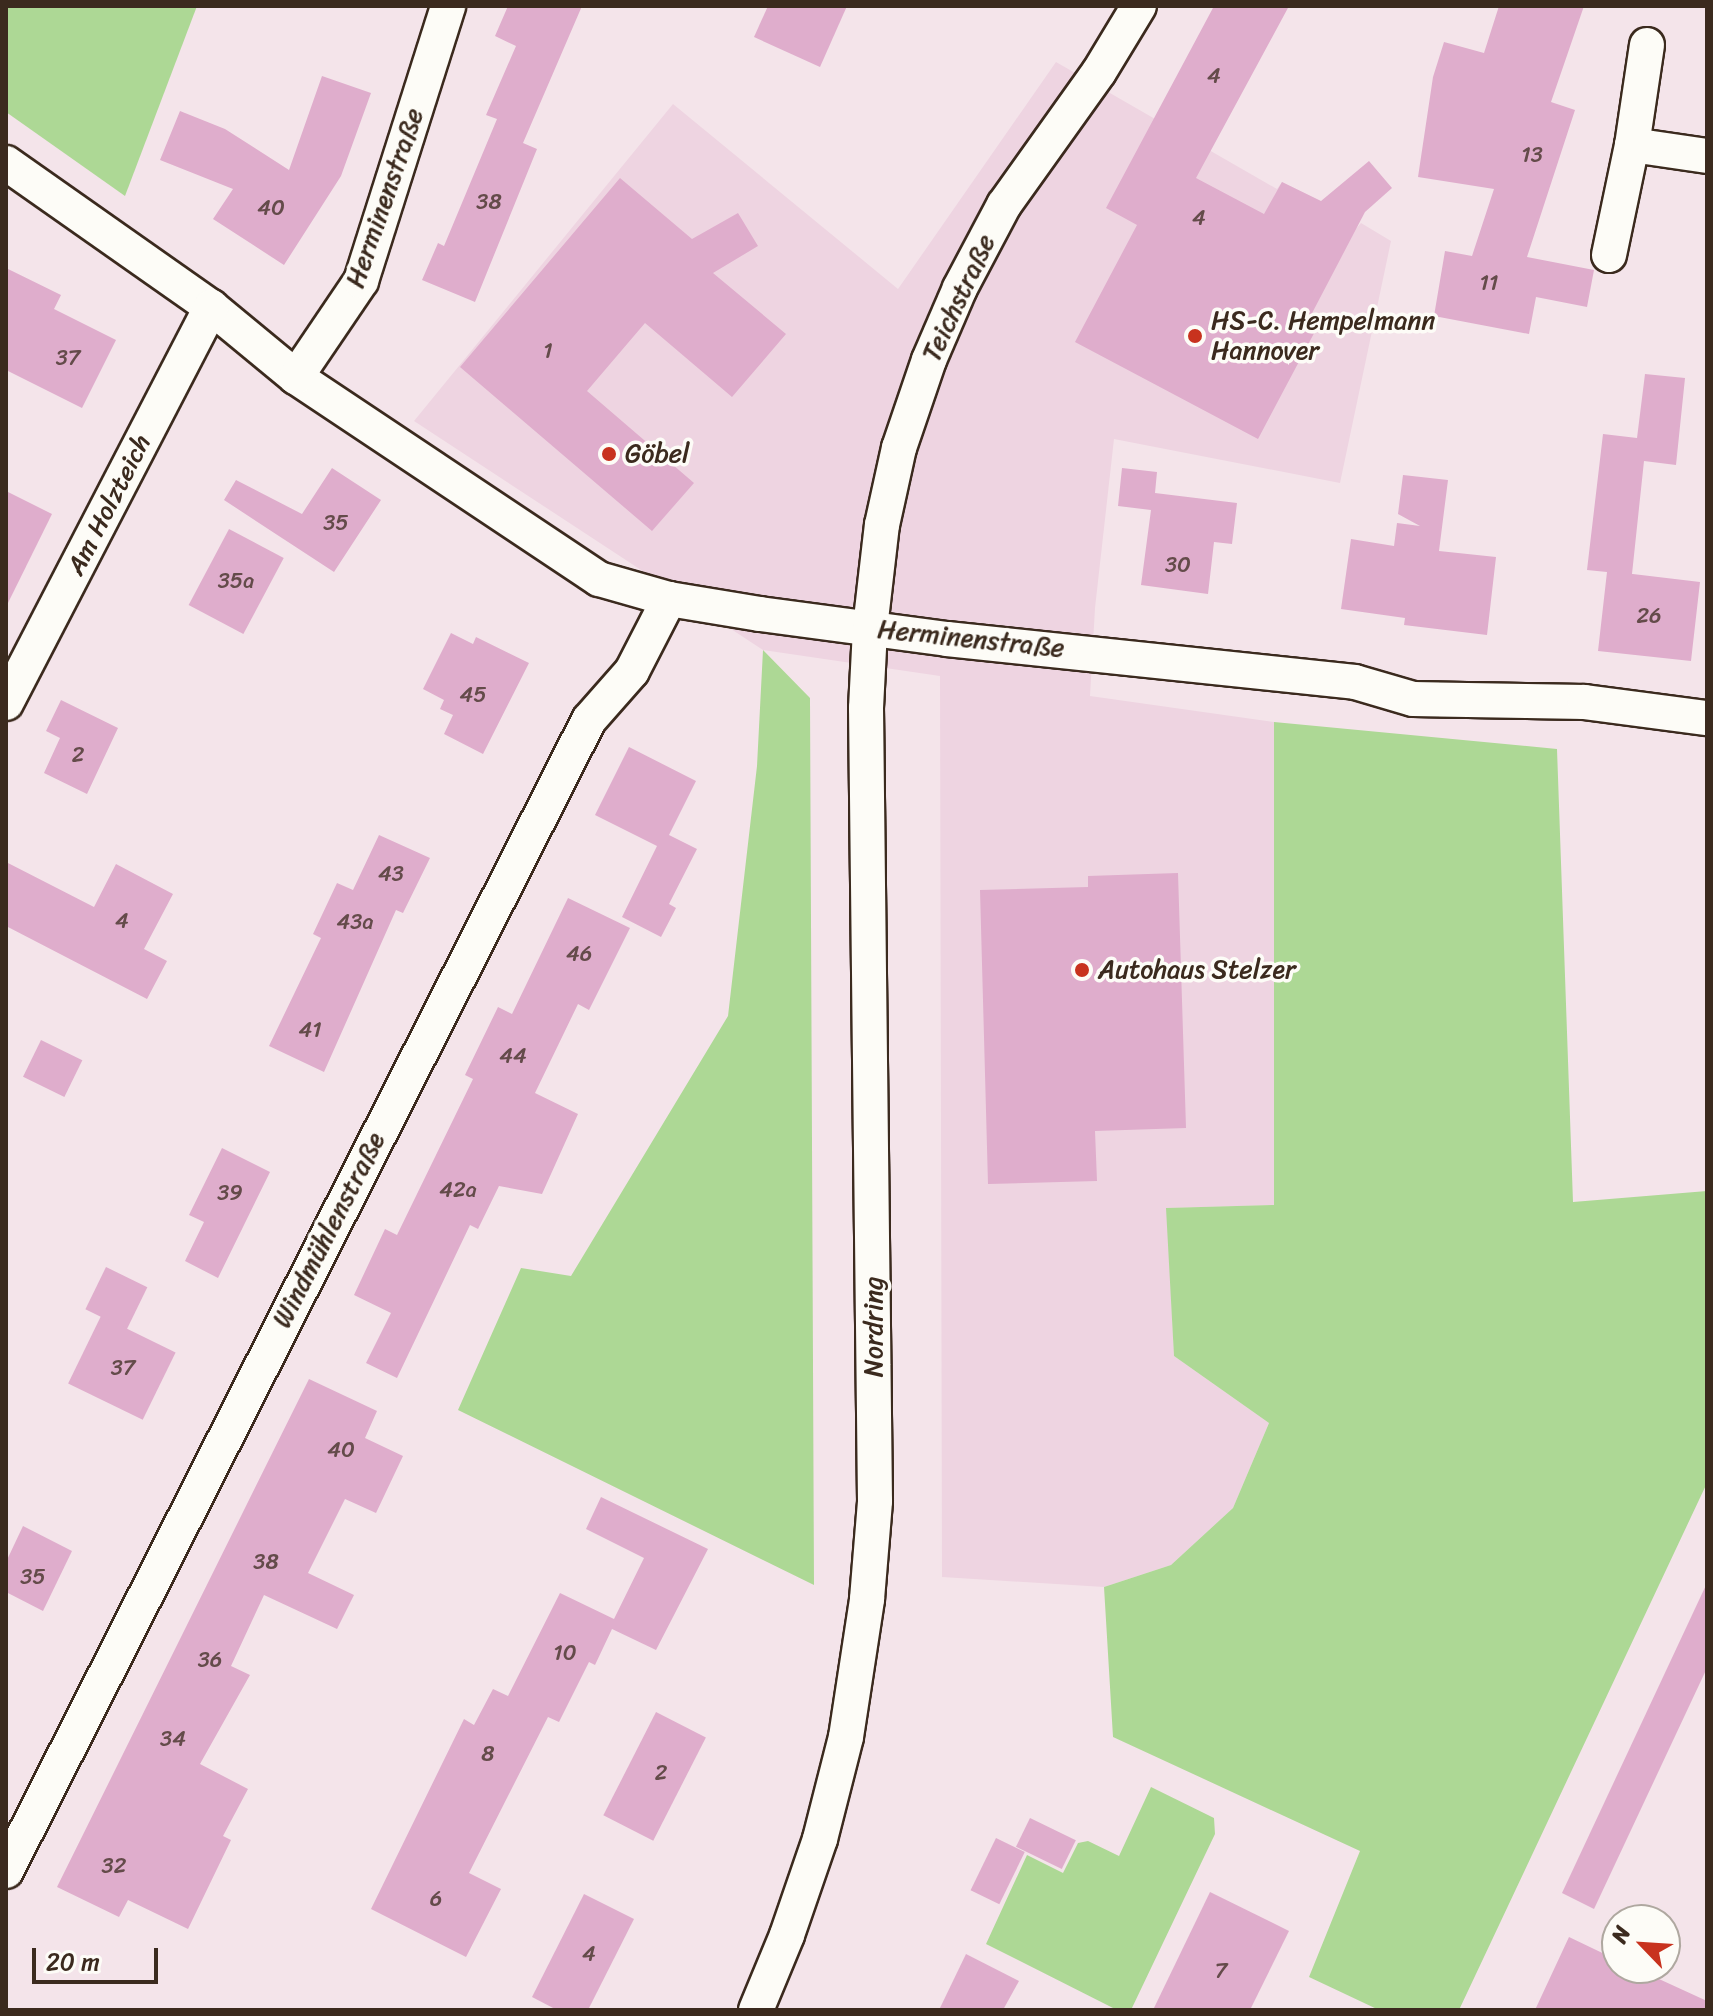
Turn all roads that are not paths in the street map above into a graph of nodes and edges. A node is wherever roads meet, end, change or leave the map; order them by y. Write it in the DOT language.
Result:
graph roads {
  1 [pos="448,6"];
  2 [pos="1139,6"];
  3 [pos="1647,45"];
  4 [pos="1632,145"];
  5 [pos="1707,156"];
  6 [pos="6,163"];
  7 [pos="1609,255"];
  8 [pos="211,307"];
  9 [pos="296,377"];
  10 [pos="669,599"];
  11 [pos="870,628"];
  12 [pos="6,703"];
  13 [pos="1707,718"];
  14 [pos="6,1871"];
  15 [pos="756,2010"];
  1 -- 9 [label="street, Herminenstraße"];
  2 -- 11 [label="street, Teichstraße"];
  3 -- 4 [label="street"];
  4 -- 5 [label="street"];
  4 -- 7 [label="street"];
  6 -- 8 [label="street, Herminenstraße"];
  8 -- 9 [label="street, Herminenstraße"];
  8 -- 12 [label="street, Am Holzteich"];
  9 -- 10 [label="street, Herminenstraße"];
  10 -- 11 [label="street, Herminenstraße"];
  10 -- 14 [label="street, Windmühlenstraße"];
  11 -- 13 [label="street, Herminenstraße"];
  11 -- 15 [label="street, Nordring"];
}
